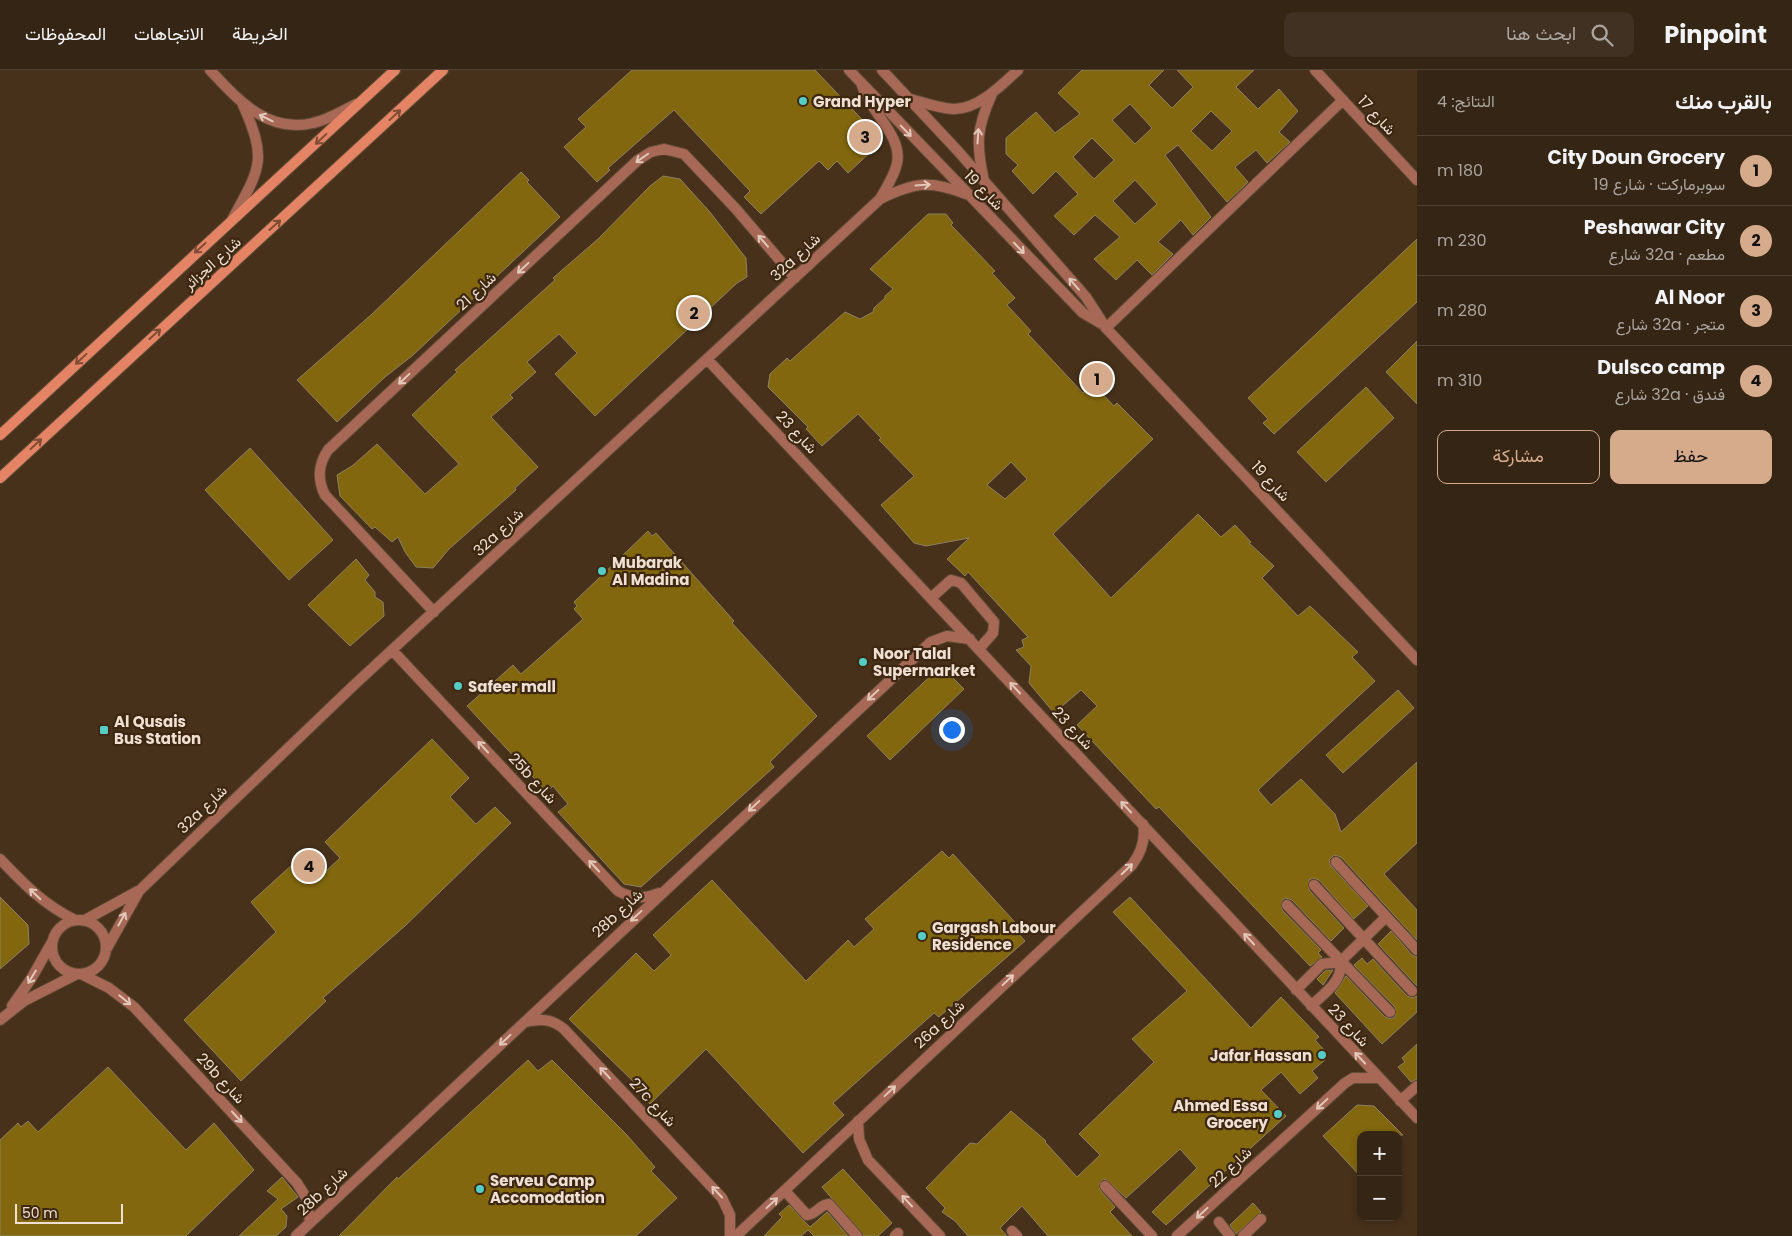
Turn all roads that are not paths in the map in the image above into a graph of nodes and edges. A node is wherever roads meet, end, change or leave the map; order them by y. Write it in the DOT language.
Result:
graph roads {
  1 [pos="210,70"];
  2 [pos="395,70"];
  3 [pos="443,70"];
  4 [pos="849,70"];
  5 [pos="882,70"];
  6 [pos="1018,70"];
  7 [pos="1315,70"];
  8 [pos="862,85"];
  9 [pos="992,94"];
  10 [pos="907,98"];
  11 [pos="1343,100"];
  12 [pos="361,102"];
  13 [pos="243,105"];
  14 [pos="1417,180"];
  15 [pos="984,181"];
  16 [pos="966,194"];
  17 [pos="880,199"];
  18 [pos="232,220"];
  19 [pos="795,278"];
  20 [pos="1104,326"];
  21 [pos="707,359"];
  22 [pos="0,435"];
  23 [pos="0,478"];
  24 [pos="931,598"];
  25 [pos="434,612"];
  26 [pos="970,639"];
  27 [pos="979,649"];
  28 [pos="392,650"];
  29 [pos="1417,660"];
  30 [pos="1143,824"];
  31 [pos="0,859"];
  32 [pos="1336,862"];
  33 [pos="1314,884"];
  34 [pos="664,890"];
  35 [pos="139,891"];
  36 [pos="1287,905"];
  37 [pos="1386,917"];
  38 [pos="80,920"];
  39 [pos="1364,939"];
  40 [pos="53,940"];
  41 [pos="107,948"];
  42 [pos="1417,950"];
  43 [pos="1340,962"];
  44 [pos="79,975"];
  45 [pos="1296,990"];
  46 [pos="1412,991"];
  47 [pos="1311,1006"];
  48 [pos="1390,1012"];
  49 [pos="4,1016"];
  50 [pos="524,1022"];
  51 [pos="1379,1078"];
  52 [pos="1417,1086"];
  53 [pos="1400,1101"];
  54 [pos="1417,1118"];
  55 [pos="858,1121"];
  56 [pos="1105,1186"];
  57 [pos="785,1191"];
  58 [pos="1261,1220"];
  59 [pos="1219,1222"];
  60 [pos="310,1223"];
  61 [pos="296,1236"];
  62 [pos="730,1236"];
  63 [pos="736,1236"];
  64 [pos="857,1236"];
  65 [pos="940,1236"];
  66 [pos="1152,1236"];
  67 [pos="1177,1236"];
  68 [pos="1230,1236"];
  69 [pos="1243,1236"];
  1 -- 13 [label="street"];
  2 -- 12 [label="main road, شارع الجزائر"];
  23 -- 3 [label="main road, شارع الجزائر, one-way"];
  4 -- 8 [label="street, شارع 19"];
  5 -- 10 [label="street, شارع 19"];
  6 -- 9 [label="street"];
  7 -- 11 [label="street, شارع 17"];
  8 -- 16 [label="street, شارع 19, one-way"];
  8 -- 17 [label="street, 32a شارع"];
  9 -- 10 [label="street"];
  15 -- 9 [label="street, one-way"];
  10 -- 15 [label="street, شارع 19"];
  11 -- 14 [label="street, شارع 17"];
  11 -- 20 [label="street"];
  12 -- 13 [label="street, one-way"];
  12 -- 18 [label="main road, شارع الجزائر, one-way"];
  13 -- 18 [label="street"];
  20 -- 15 [label="street, شارع 19, one-way"];
  17 -- 16 [label="street, 32a شارع, one-way"];
  16 -- 20 [label="street, شارع 19, one-way"];
  17 -- 19 [label="street, 32a شارع"];
  18 -- 22 [label="main road, شارع الجزائر, one-way"];
  19 -- 21 [label="street, 32a شارع"];
  19 -- 25 [label="street, شارع 21, one-way"];
  20 -- 29 [label="street, شارع 19"];
  21 -- 24 [label="street, شارع 23"];
  21 -- 25 [label="street, 32a شارع"];
  24 -- 26 [label="street, شارع 23"];
  24 -- 27 [label="street"];
  25 -- 28 [label="street, 32a شارع"];
  26 -- 27 [label="street, شارع 23"];
  26 -- 34 [label="street, 28b شارع, one-way"];
  30 -- 27 [label="street, شارع 23, one-way"];
  34 -- 28 [label="street, 25b شارع, one-way"];
  28 -- 35 [label="street, 32a شارع"];
  45 -- 30 [label="street, شارع 23, one-way"];
  55 -- 30 [label="street, 26a شارع, one-way"];
  38 -- 31 [label="street, one-way"];
  32 -- 37 [label="street"];
  33 -- 39 [label="street"];
  34 -- 50 [label="street, 28b شارع, one-way"];
  35 -- 38 [label="street, 32a شارع"];
  41 -- 35 [label="street, 32a شارع, one-way"];
  36 -- 43 [label="street"];
  37 -- 39 [label="street"];
  37 -- 42 [label="street"];
  38 -- 40 [label="street"];
  38 -- 41 [label="street"];
  39 -- 43 [label="street"];
  39 -- 46 [label="street"];
  40 -- 44 [label="street"];
  40 -- 49 [label="street, one-way"];
  41 -- 44 [label="street"];
  43 -- 45 [label="street"];
  43 -- 47 [label="street"];
  43 -- 48 [label="street"];
  44 -- 49 [label="street"];
  44 -- 60 [label="street, 29b شارع, one-way"];
  45 -- 47 [label="street, شارع 23"];
  51 -- 47 [label="street, شارع 23, one-way"];
  50 -- 60 [label="street, 28b شارع, one-way"];
  62 -- 50 [label="street, 27c شارع, one-way"];
  51 -- 53 [label="street, شارع 23"];
  51 -- 67 [label="street, شارع 22, one-way"];
  52 -- 53 [label="street"];
  53 -- 54 [label="street, شارع 23"];
  55 -- 57 [label="street, 26a شارع"];
  65 -- 55 [label="street, one-way"];
  56 -- 66 [label="street"];
  63 -- 57 [label="street, 26a شارع, one-way"];
  57 -- 64 [label="street"];
  58 -- 69 [label="street"];
  59 -- 68 [label="street"];
  60 -- 61 [label="street, 28b شارع"];
}
